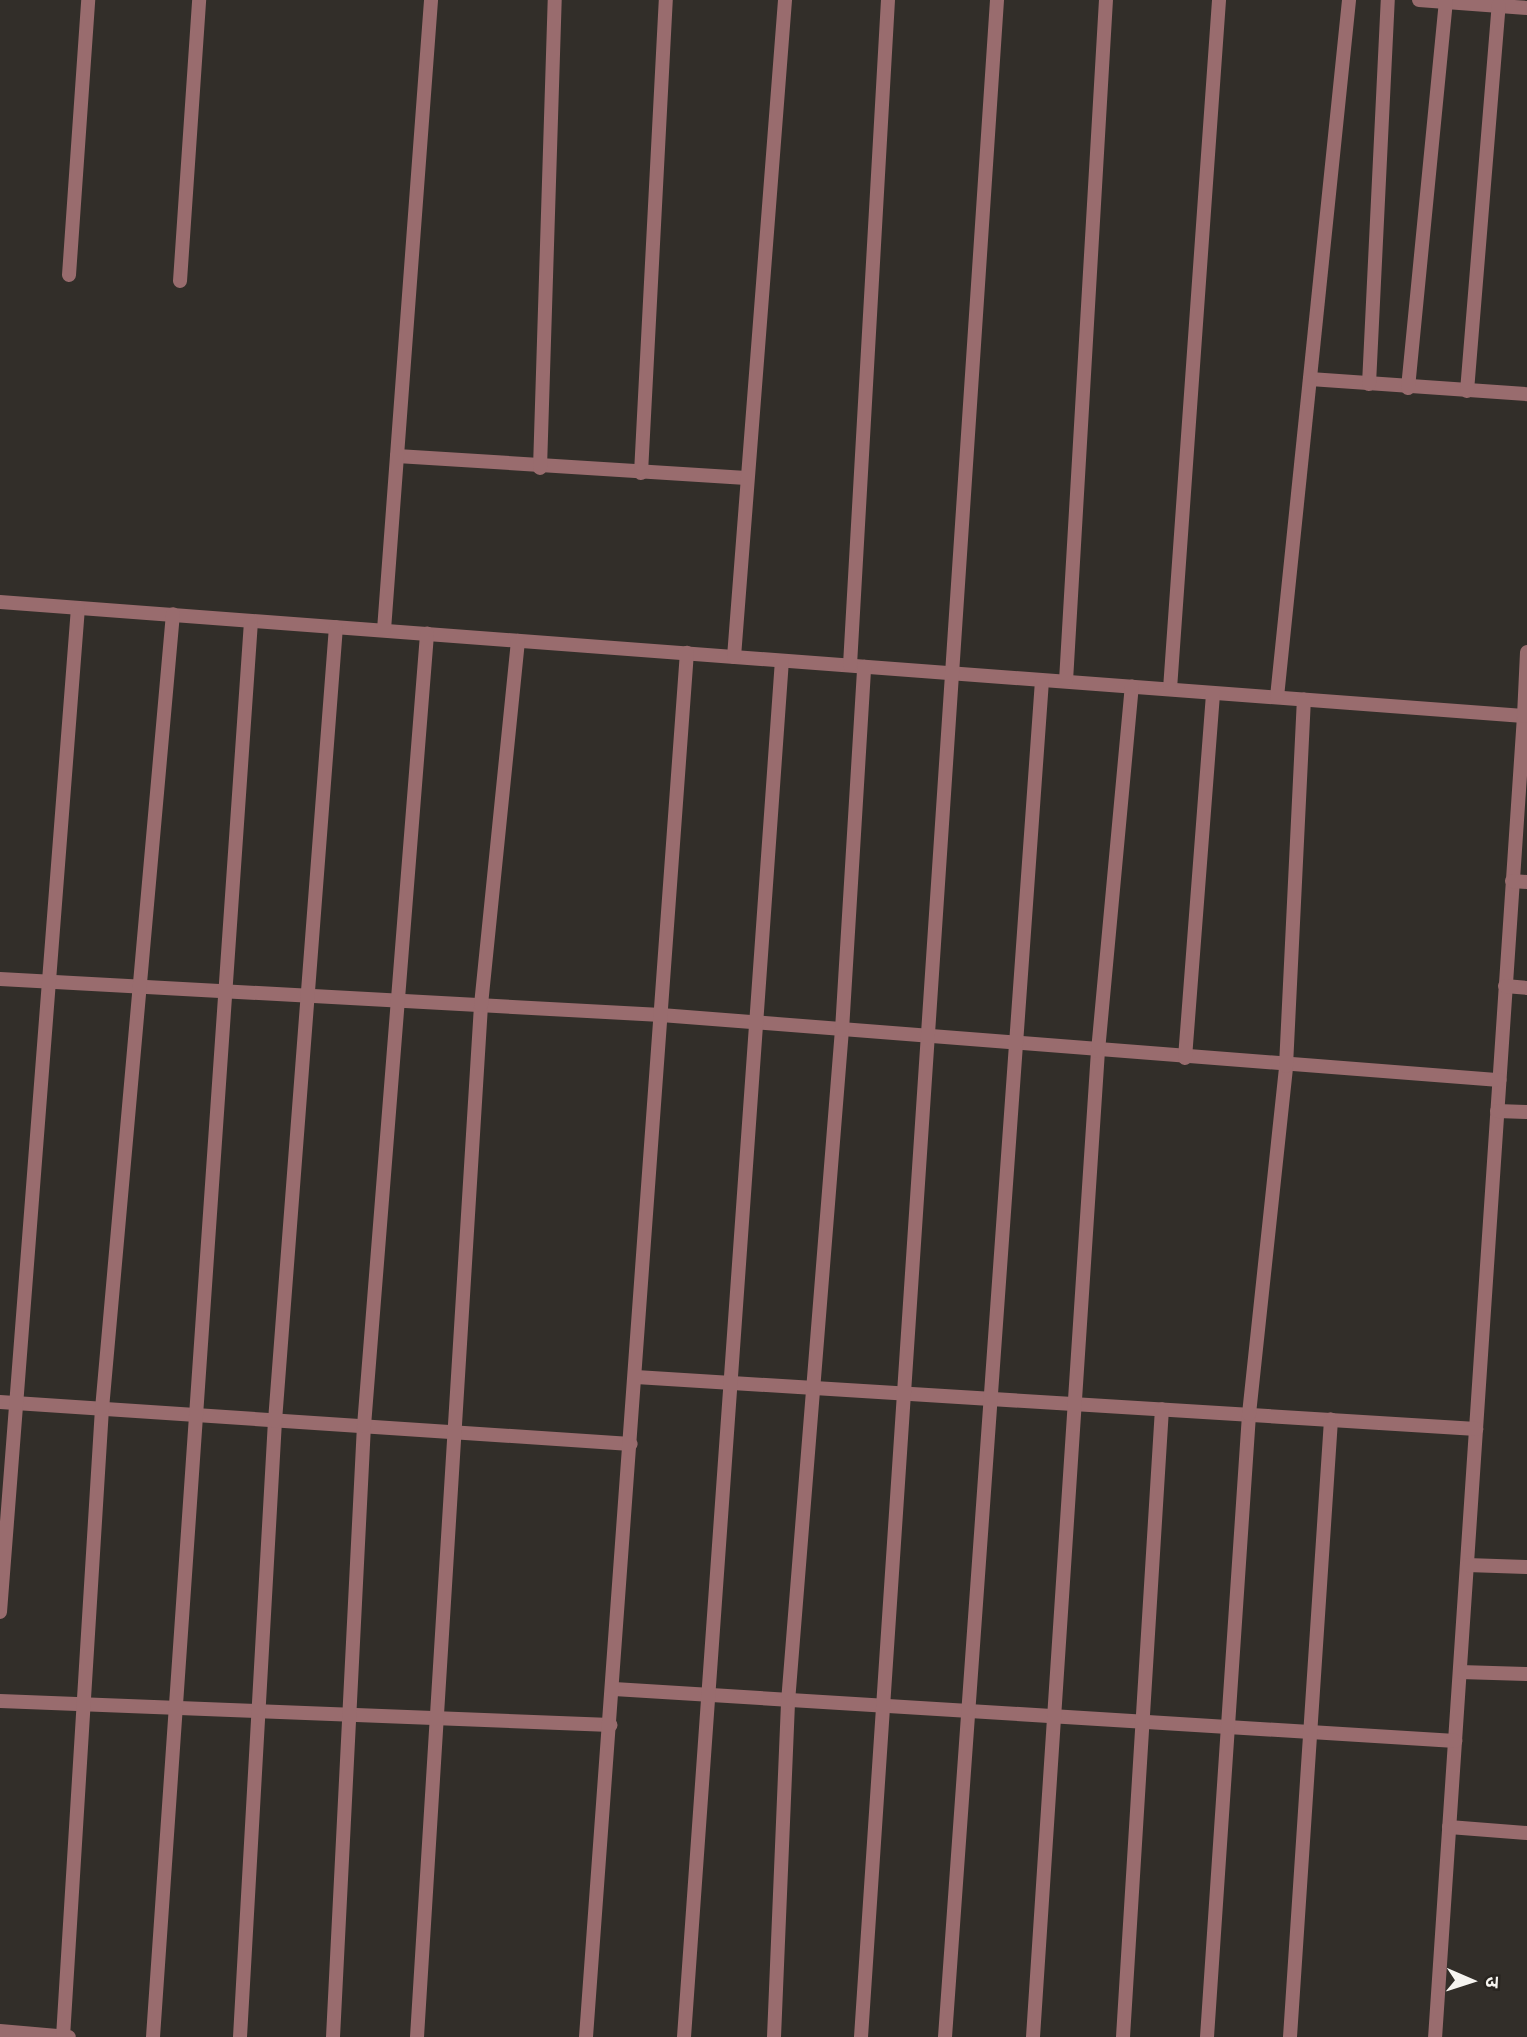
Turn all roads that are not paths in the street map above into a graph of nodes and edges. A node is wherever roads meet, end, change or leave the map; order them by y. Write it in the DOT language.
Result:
graph roads {
  1 [pos="88,0"];
  2 [pos="199,0"];
  3 [pos="430,0"];
  4 [pos="555,0"];
  5 [pos="666,0"];
  6 [pos="785,0"];
  7 [pos="888,0"];
  8 [pos="997,0"];
  9 [pos="1106,0"];
  10 [pos="1219,0"];
  11 [pos="1349,0"];
  12 [pos="1388,0"];
  13 [pos="1419,0"];
  14 [pos="1446,2"];
  15 [pos="1499,5"];
  16 [pos="1527,8"];
  17 [pos="69,275"];
  18 [pos="180,281"];
  19 [pos="1310,379"];
  20 [pos="1369,384"];
  21 [pos="1408,388"];
  22 [pos="1467,391"];
  23 [pos="1527,394"];
  24 [pos="397,456"];
  25 [pos="540,468"];
  26 [pos="641,473"];
  27 [pos="746,478"];
  28 [pos="0,602"];
  29 [pos="78,608"];
  30 [pos="173,614"];
  31 [pos="251,621"];
  32 [pos="336,627"];
  33 [pos="384,630"];
  34 [pos="428,634"];
  35 [pos="518,641"];
  36 [pos="1527,652"];
  37 [pos="687,653"];
  38 [pos="734,657"];
  39 [pos="782,661"];
  40 [pos="1527,662"];
  41 [pos="857,666"];
  42 [pos="956,673"];
  43 [pos="1042,680"];
  44 [pos="1066,681"];
  45 [pos="1132,687"];
  46 [pos="1170,689"];
  47 [pos="1213,693"];
  48 [pos="1277,697"];
  49 [pos="1304,699"];
  50 [pos="1524,716"];
  51 [pos="1524,769"];
  52 [pos="1520,881"];
  53 [pos="0,979"];
  54 [pos="51,982"];
  55 [pos="1505,986"];
  56 [pos="135,987"];
  57 [pos="1527,988"];
  58 [pos="225,991"];
  59 [pos="312,996"];
  60 [pos="393,1001"];
  61 [pos="481,1005"];
  62 [pos="661,1015"];
  63 [pos="756,1023"];
  64 [pos="842,1030"];
  65 [pos="925,1037"];
  66 [pos="1014,1044"];
  67 [pos="1098,1051"];
  68 [pos="1185,1058"];
  69 [pos="1286,1066"];
  70 [pos="1499,1080"];
  71 [pos="1497,1111"];
  72 [pos="1527,1112"];
  73 [pos="636,1377"];
  74 [pos="731,1382"];
  75 [pos="814,1387"];
  76 [pos="902,1393"];
  77 [pos="989,1398"];
  78 [pos="7,1402"];
  79 [pos="1073,1404"];
  80 [pos="103,1409"];
  81 [pos="1162,1409"];
  82 [pos="195,1415"];
  83 [pos="1249,1415"];
  84 [pos="1331,1419"];
  85 [pos="275,1421"];
  86 [pos="364,1426"];
  87 [pos="1476,1429"];
  88 [pos="451,1432"];
  89 [pos="631,1444"];
  90 [pos="1467,1564"];
  91 [pos="1527,1567"];
  92 [pos="0,1612"];
  93 [pos="1460,1672"];
  94 [pos="1527,1674"];
  95 [pos="614,1689"];
  96 [pos="708,1697"];
  97 [pos="0,1701"];
  98 [pos="788,1702"];
  99 [pos="83,1704"];
  100 [pos="173,1708"];
  101 [pos="883,1708"];
  102 [pos="262,1712"];
  103 [pos="965,1713"];
  104 [pos="348,1715"];
  105 [pos="1051,1717"];
  106 [pos="441,1718"];
  107 [pos="1139,1722"];
  108 [pos="611,1725"];
  109 [pos="1227,1727"];
  110 [pos="1308,1732"];
  111 [pos="1455,1741"];
  112 [pos="1449,1827"];
  113 [pos="1527,1833"];
  114 [pos="0,2031"];
  115 [pos="65,2037"];
  116 [pos="153,2037"];
  117 [pos="240,2037"];
  118 [pos="333,2037"];
  119 [pos="417,2037"];
  120 [pos="586,2037"];
  121 [pos="684,2037"];
  122 [pos="774,2037"];
  123 [pos="861,2037"];
  124 [pos="945,2037"];
  125 [pos="1033,2037"];
  126 [pos="1123,2037"];
  127 [pos="1207,2037"];
  128 [pos="1290,2037"];
  129 [pos="1435,2037"];
  1 -- 17 [label="street"];
  2 -- 18 [label="street"];
  3 -- 24 [label="street"];
  4 -- 25 [label="street"];
  5 -- 26 [label="street"];
  6 -- 27 [label="street"];
  7 -- 41 [label="street"];
  8 -- 42 [label="street"];
  9 -- 44 [label="street"];
  10 -- 46 [label="street"];
  11 -- 19 [label="street"];
  12 -- 20 [label="street"];
  13 -- 14 [label="street"];
  14 -- 15 [label="street"];
  14 -- 21 [label="street"];
  15 -- 16 [label="street"];
  15 -- 22 [label="street"];
  19 -- 20 [label="street"];
  19 -- 48 [label="street"];
  20 -- 21 [label="street"];
  21 -- 22 [label="street"];
  22 -- 23 [label="street"];
  24 -- 25 [label="street"];
  24 -- 33 [label="street"];
  25 -- 26 [label="street"];
  26 -- 27 [label="street"];
  27 -- 38 [label="street"];
  28 -- 29 [label="street"];
  29 -- 30 [label="street"];
  29 -- 54 [label="street"];
  30 -- 31 [label="street"];
  30 -- 56 [label="street"];
  31 -- 32 [label="street"];
  31 -- 58 [label="street"];
  32 -- 33 [label="street"];
  32 -- 59 [label="street"];
  33 -- 34 [label="street"];
  34 -- 35 [label="street"];
  34 -- 60 [label="street"];
  35 -- 37 [label="street"];
  35 -- 61 [label="street"];
  36 -- 40 [label="street"];
  37 -- 38 [label="street"];
  37 -- 62 [label="street"];
  38 -- 39 [label="street"];
  39 -- 41 [label="street"];
  39 -- 63 [label="street"];
  40 -- 50 [label="street"];
  41 -- 42 [label="street"];
  41 -- 64 [label="street"];
  42 -- 43 [label="street"];
  42 -- 65 [label="street"];
  43 -- 44 [label="street"];
  43 -- 66 [label="street"];
  44 -- 45 [label="street"];
  45 -- 46 [label="street"];
  45 -- 67 [label="street"];
  46 -- 47 [label="street"];
  47 -- 48 [label="street"];
  47 -- 68 [label="street"];
  48 -- 49 [label="street"];
  49 -- 50 [label="street"];
  49 -- 69 [label="street"];
  50 -- 51 [label="street"];
  51 -- 52 [label="street"];
  52 -- 55 [label="street"];
  53 -- 54 [label="street"];
  54 -- 56 [label="street"];
  54 -- 78 [label="street"];
  55 -- 57 [label="street"];
  55 -- 70 [label="street"];
  56 -- 58 [label="street"];
  56 -- 80 [label="street"];
  58 -- 59 [label="street"];
  58 -- 82 [label="street"];
  59 -- 60 [label="street"];
  59 -- 85 [label="street"];
  60 -- 61 [label="street"];
  60 -- 86 [label="street"];
  61 -- 62 [label="street"];
  61 -- 88 [label="street"];
  62 -- 63 [label="street"];
  62 -- 73 [label="street"];
  63 -- 64 [label="street"];
  63 -- 74 [label="street"];
  64 -- 65 [label="street"];
  64 -- 75 [label="street"];
  65 -- 66 [label="street"];
  65 -- 76 [label="street"];
  66 -- 67 [label="street"];
  66 -- 77 [label="street"];
  67 -- 68 [label="street"];
  67 -- 79 [label="street"];
  68 -- 69 [label="street"];
  69 -- 70 [label="street"];
  69 -- 83 [label="street"];
  70 -- 71 [label="street"];
  71 -- 72 [label="street"];
  71 -- 87 [label="street"];
  73 -- 74 [label="street"];
  73 -- 89 [label="street"];
  74 -- 75 [label="street"];
  74 -- 96 [label="street"];
  75 -- 76 [label="street"];
  75 -- 98 [label="street"];
  76 -- 77 [label="street"];
  76 -- 101 [label="street"];
  77 -- 79 [label="street"];
  77 -- 103 [label="street"];
  78 -- 80 [label="street"];
  78 -- 92 [label="street"];
  79 -- 81 [label="street"];
  79 -- 105 [label="street"];
  80 -- 82 [label="street"];
  80 -- 99 [label="street"];
  81 -- 83 [label="street"];
  81 -- 107 [label="street"];
  82 -- 85 [label="street"];
  82 -- 100 [label="street"];
  83 -- 84 [label="street"];
  83 -- 109 [label="street"];
  84 -- 87 [label="street"];
  84 -- 110 [label="street"];
  85 -- 86 [label="street"];
  85 -- 102 [label="street"];
  86 -- 88 [label="street"];
  86 -- 104 [label="street"];
  87 -- 90 [label="street"];
  88 -- 89 [label="street"];
  88 -- 106 [label="street"];
  89 -- 95 [label="street"];
  90 -- 91 [label="street"];
  90 -- 93 [label="street"];
  93 -- 94 [label="street"];
  93 -- 111 [label="street"];
  95 -- 96 [label="street"];
  95 -- 108 [label="street"];
  96 -- 98 [label="street"];
  96 -- 121 [label="street"];
  97 -- 99 [label="street"];
  98 -- 101 [label="street"];
  98 -- 122 [label="street"];
  99 -- 100 [label="street"];
  99 -- 115 [label="street"];
  100 -- 102 [label="street"];
  100 -- 116 [label="street"];
  101 -- 103 [label="street"];
  101 -- 123 [label="street"];
  102 -- 104 [label="street"];
  102 -- 117 [label="street"];
  103 -- 105 [label="street"];
  103 -- 124 [label="street"];
  104 -- 106 [label="street"];
  104 -- 118 [label="street"];
  105 -- 107 [label="street"];
  105 -- 125 [label="street"];
  106 -- 108 [label="street"];
  106 -- 119 [label="street"];
  107 -- 109 [label="street"];
  107 -- 126 [label="street"];
  108 -- 120 [label="street"];
  109 -- 110 [label="street"];
  109 -- 127 [label="street"];
  110 -- 111 [label="street"];
  110 -- 128 [label="street"];
  111 -- 112 [label="street"];
  112 -- 113 [label="street"];
  112 -- 129 [label="street"];
  114 -- 115 [label="street"];
}
